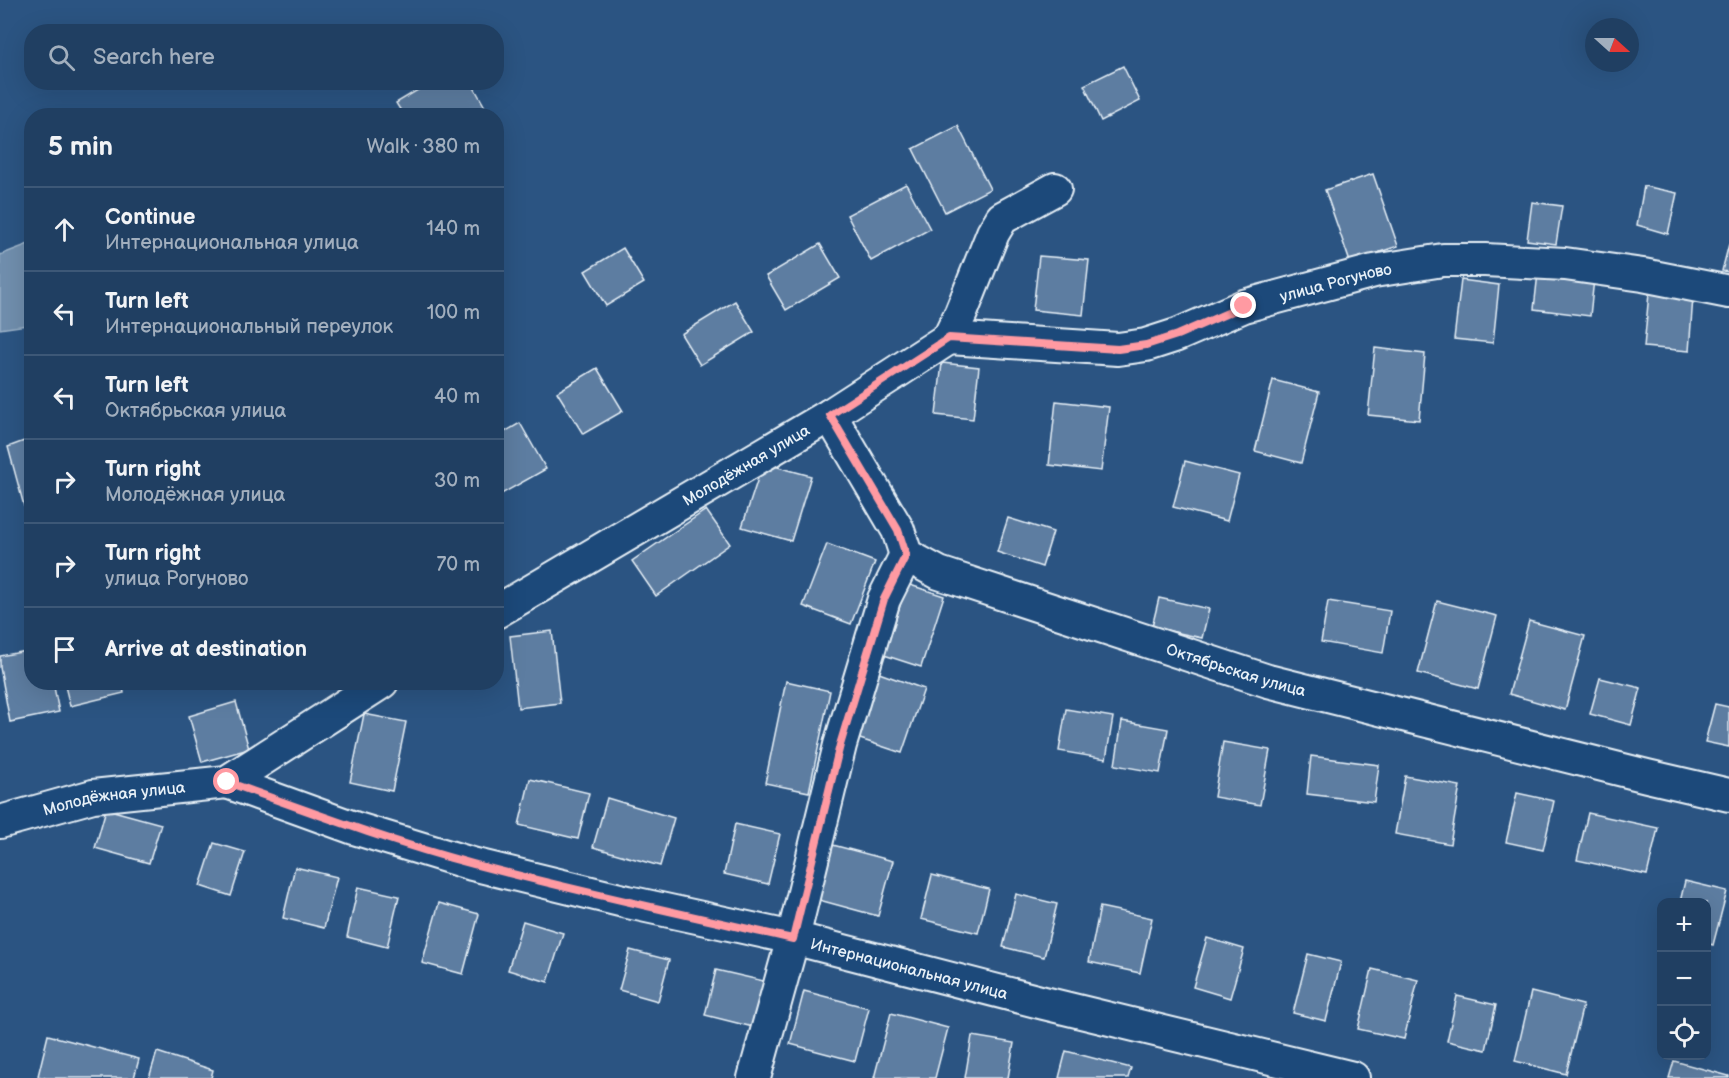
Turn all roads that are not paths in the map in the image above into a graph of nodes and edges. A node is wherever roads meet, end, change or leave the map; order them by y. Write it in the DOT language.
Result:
graph roads {
  1 [pos="1055,189"];
  2 [pos="1729,291"];
  3 [pos="949,338"];
  4 [pos="830,415"];
  5 [pos="906,555"];
  6 [pos="504,607"];
  7 [pos="370,690"];
  8 [pos="227,782"];
  9 [pos="1729,795"];
  10 [pos="0,822"];
  11 [pos="793,939"];
  12 [pos="754,1078"];
  13 [pos="1353,1078"];
  1 -- 3 [label="street"];
  2 -- 3 [label="street, улица Рогуново"];
  3 -- 4 [label="street, Молодёжная улица"];
  4 -- 5 [label="street"];
  4 -- 6 [label="street, Молодёжная улица"];
  5 -- 9 [label="street, Октябрьская улица"];
  5 -- 11 [label="street"];
  7 -- 8 [label="street, Молодёжная улица"];
  8 -- 10 [label="street, Молодёжная улица"];
  8 -- 11 [label="street, Интернациональная улица"];
  11 -- 12 [label="street"];
  11 -- 13 [label="street, Интернациональная улица"];
}
